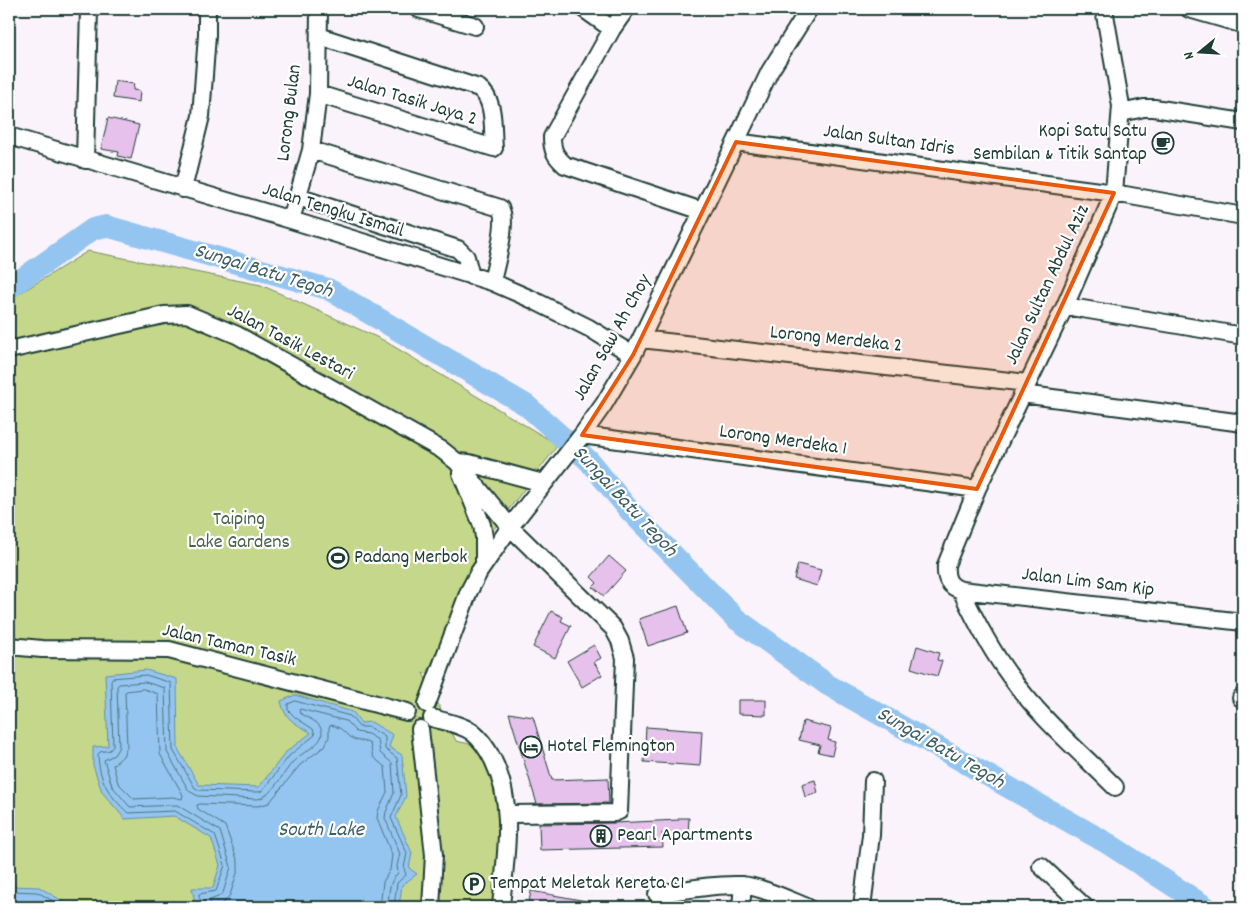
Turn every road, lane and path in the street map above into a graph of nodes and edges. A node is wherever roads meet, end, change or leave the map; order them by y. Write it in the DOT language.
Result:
graph roads {
  1 [pos="89,9"];
  2 [pos="207,9"];
  3 [pos="319,9"];
  4 [pos="419,9"];
  5 [pos="584,9"];
  6 [pos="626,9"];
  7 [pos="809,9"];
  8 [pos="1107,9"];
  9 [pos="1189,9"];
  10 [pos="1241,24"];
  11 [pos="475,26"];
  12 [pos="612,29"];
  13 [pos="319,36"];
  14 [pos="318,94"];
  15 [pos="1121,113"];
  16 [pos="1243,122"];
  17 [pos="9,136"];
  18 [pos="736,142"];
  19 [pos="311,150"];
  20 [pos="85,160"];
  21 [pos="183,189"];
  22 [pos="1114,193"];
  23 [pos="298,196"];
  24 [pos="702,212"];
  25 [pos="1243,216"];
  26 [pos="291,220"];
  27 [pos="471,276"];
  28 [pos="492,282"];
  29 [pos="1065,306"];
  30 [pos="1243,336"];
  31 [pos="641,339"];
  32 [pos="9,350"];
  33 [pos="633,355"];
  34 [pos="1024,389"];
  35 [pos="1243,423"];
  36 [pos="580,437"];
  37 [pos="457,462"];
  38 [pos="543,483"];
  39 [pos="977,489"];
  40 [pos="510,527"];
  41 [pos="484,564"];
  42 [pos="962,590"];
  43 [pos="1243,622"];
  44 [pos="9,646"];
  45 [pos="426,717"];
  46 [pos="873,781"];
  47 [pos="1115,787"];
  48 [pos="508,814"];
  49 [pos="1042,866"];
  50 [pos="743,885"];
  51 [pos="657,894"];
  52 [pos="431,907"];
  53 [pos="501,907"];
  54 [pos="742,907"];
  55 [pos="807,907"];
  56 [pos="862,907"];
  57 [pos="1085,907"];
  1 -- 20 [label="street"];
  2 -- 21 [label="street"];
  3 -- 13 [label="street, Lorong Bulan"];
  4 -- 11 [label="street"];
  5 -- 12 [label="street"];
  6 -- 12 [label="street"];
  7 -- 18 [label="street, Jalan Saw Ah Choy"];
  8 -- 15 [label="street, Jalan Sultan Abdul Aziz"];
  9 -- 10 [label="street"];
  12 -- 24 [label="street"];
  13 -- 14 [label="street, Lorong Bulan"];
  13 -- 14 [label="street, Jalan Tasik Jaya 2"];
  14 -- 19 [label="street, Lorong Bulan"];
  15 -- 16 [label="street"];
  15 -- 22 [label="street, Jalan Sultan Abdul Aziz"];
  17 -- 20 [label="street, Jalan Tengku Ismail"];
  18 -- 22 [label="street, Jalan Sultan Idris"];
  18 -- 24 [label="street, Jalan Saw Ah Choy"];
  19 -- 23 [label="street, Lorong Bulan"];
  19 -- 28 [label="street"];
  20 -- 21 [label="street, Jalan Tengku Ismail"];
  21 -- 26 [label="street, Jalan Tengku Ismail"];
  22 -- 25 [label="street, Jalan Sultan Idris"];
  22 -- 29 [label="street, Jalan Sultan Abdul Aziz"];
  23 -- 26 [label="street, Lorong Bulan"];
  23 -- 27 [label="street"];
  24 -- 31 [label="street, Jalan Saw Ah Choy"];
  26 -- 27 [label="street, Jalan Tengku Ismail"];
  27 -- 28 [label="street, Jalan Tengku Ismail"];
  28 -- 33 [label="street, Jalan Tengku Ismail"];
  29 -- 30 [label="street"];
  29 -- 34 [label="street, Jalan Sultan Abdul Aziz"];
  31 -- 33 [label="street, Jalan Saw Ah Choy"];
  31 -- 34 [label="street, Lorong Merdeka 2"];
  32 -- 37 [label="street, Jalan Tasik Lestari"];
  33 -- 36 [label="street, Jalan Saw Ah Choy"];
  34 -- 35 [label="street"];
  34 -- 39 [label="street, Jalan Sultan Abdul Aziz"];
  36 -- 38 [label="street, Jalan Saw Ah Choy"];
  36 -- 39 [label="street, Lorong Merdeka 1"];
  37 -- 38 [label="street"];
  37 -- 40 [label="street, Jalan Tasik Lestari"];
  37 -- 41 [label="street"];
  38 -- 40 [label="street, Jalan Saw Ah Choy"];
  39 -- 42 [label="street, Jalan Sultan Abdul Aziz"];
  40 -- 41 [label="street, Jalan Saw Ah Choy"];
  40 -- 48 [label="street, Jalan Tasik Lestari"];
  41 -- 45 [label="street, Jalan Saw Ah Choy"];
  42 -- 43 [label="street, Jalan Lim Sam Kip"];
  42 -- 47 [label="street"];
  44 -- 45 [label="street, Jalan Taman Tasik"];
  45 -- 48 [label="street"];
  45 -- 52 [label="street"];
  46 -- 56 [label="street"];
  48 -- 53 [label="street"];
  49 -- 57 [label="street"];
  50 -- 51 [label="street"];
  50 -- 54 [label="street"];
  50 -- 55 [label="street"];
}
